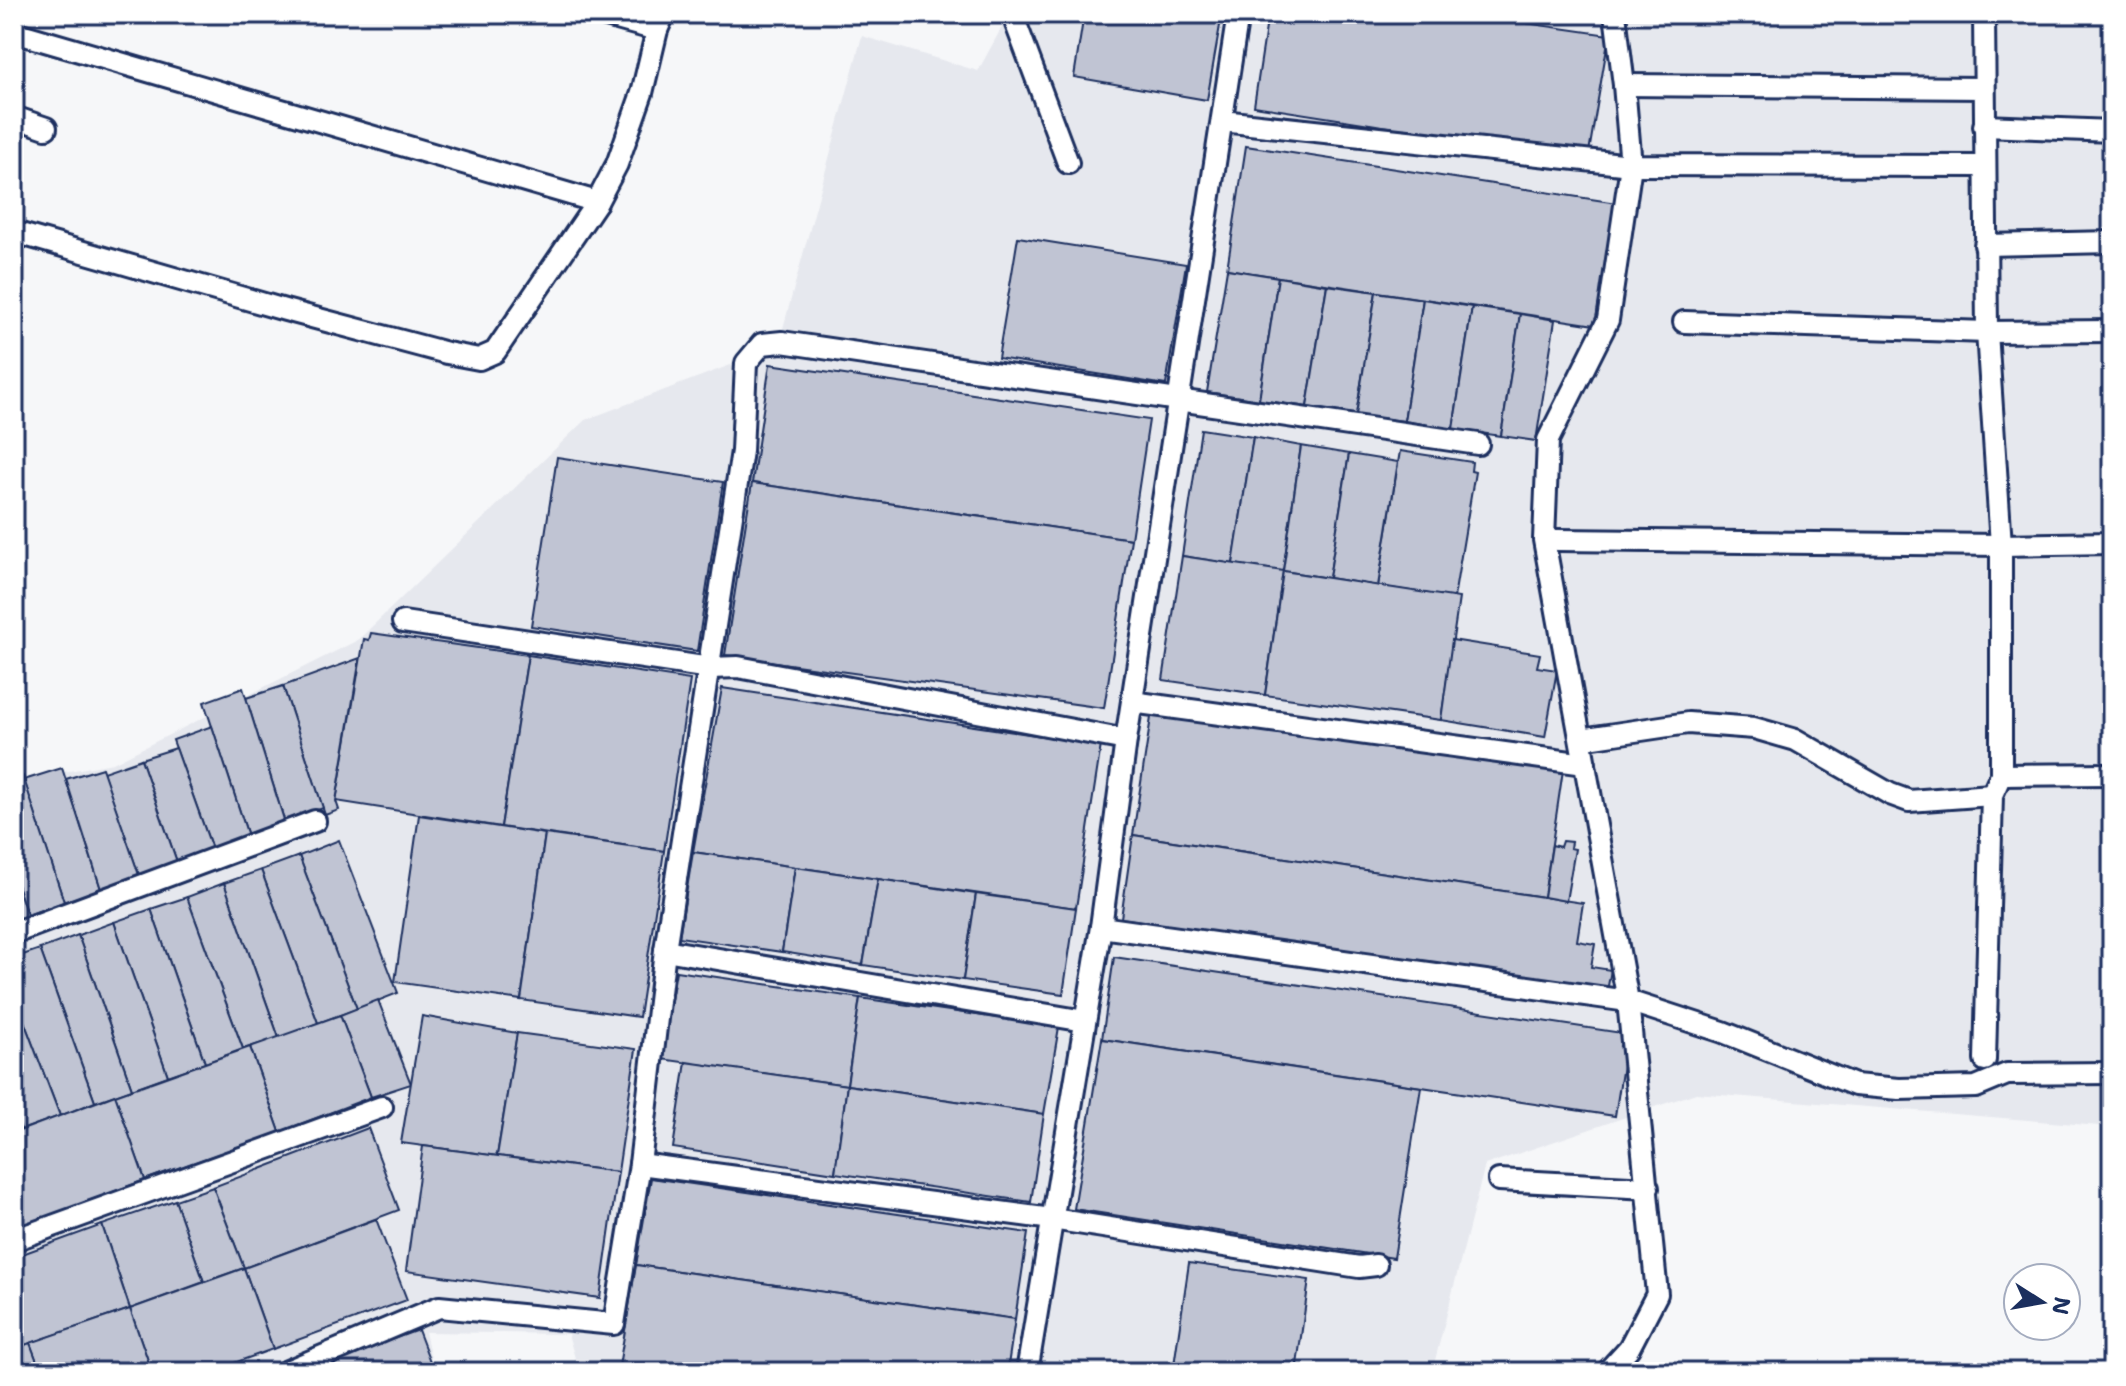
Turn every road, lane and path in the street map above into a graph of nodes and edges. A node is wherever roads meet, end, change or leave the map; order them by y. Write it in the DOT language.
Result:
graph roads {
  1 [pos="599,14"];
  2 [pos="1015,14"];
  3 [pos="1238,14"];
  4 [pos="1615,14"];
  5 [pos="1984,14"];
  6 [pos="660,22"];
  7 [pos="14,32"];
  8 [pos="1624,85"];
  9 [pos="1984,88"];
  10 [pos="14,117"];
  11 [pos="1222,121"];
  12 [pos="1984,126"];
  13 [pos="46,128"];
  14 [pos="2112,131"];
  15 [pos="1068,163"];
  16 [pos="1631,165"];
  17 [pos="1985,166"];
  18 [pos="597,202"];
  19 [pos="14,232"];
  20 [pos="2112,242"];
  21 [pos="1985,245"];
  22 [pos="1684,322"];
  23 [pos="2112,331"];
  24 [pos="1987,332"];
  25 [pos="1177,400"];
  26 [pos="1478,444"];
  27 [pos="1557,540"];
  28 [pos="2112,543"];
  29 [pos="2001,545"];
  30 [pos="403,622"];
  31 [pos="710,668"];
  32 [pos="1132,702"];
  33 [pos="1581,739"];
  34 [pos="1126,740"];
  35 [pos="1585,764"];
  36 [pos="2112,774"];
  37 [pos="2001,775"];
  38 [pos="1992,795"];
  39 [pos="315,821"];
  40 [pos="1101,927"];
  41 [pos="14,933"];
  42 [pos="665,950"];
  43 [pos="1628,1001"];
  44 [pos="1085,1021"];
  45 [pos="1985,1060"];
  46 [pos="2112,1073"];
  47 [pos="382,1107"];
  48 [pos="640,1164"];
  49 [pos="1499,1180"];
  50 [pos="1648,1188"];
  51 [pos="1052,1219"];
  52 [pos="14,1240"];
  53 [pos="1376,1265"];
  54 [pos="285,1372"];
  55 [pos="1027,1372"];
  56 [pos="1607,1372"];
  1 -- 6 [label="street"];
  2 -- 15 [label="street"];
  3 -- 11 [label="street"];
  4 -- 8 [label="street"];
  5 -- 9 [label="street"];
  6 -- 18 [label="street"];
  7 -- 18 [label="street"];
  8 -- 9 [label="street"];
  8 -- 16 [label="street"];
  9 -- 12 [label="street"];
  10 -- 13 [label="street"];
  11 -- 16 [label="street"];
  11 -- 25 [label="street"];
  12 -- 14 [label="street"];
  12 -- 17 [label="street"];
  16 -- 17 [label="street"];
  16 -- 33 [label="street"];
  17 -- 21 [label="street"];
  18 -- 19 [label="street"];
  20 -- 21 [label="street"];
  21 -- 24 [label="street"];
  22 -- 24 [label="street"];
  23 -- 24 [label="street"];
  24 -- 29 [label="street"];
  25 -- 26 [label="street"];
  25 -- 31 [label="street"];
  25 -- 32 [label="street"];
  27 -- 29 [label="street"];
  28 -- 29 [label="street"];
  29 -- 37 [label="street"];
  30 -- 31 [label="street"];
  31 -- 34 [label="street"];
  31 -- 42 [label="street"];
  32 -- 34 [label="street"];
  32 -- 35 [label="street"];
  33 -- 35 [label="street"];
  33 -- 38 [label="street"];
  34 -- 40 [label="street"];
  35 -- 43 [label="street"];
  36 -- 37 [label="street"];
  37 -- 38 [label="street"];
  38 -- 45 [label="street"];
  39 -- 41 [label="street"];
  40 -- 43 [label="street"];
  40 -- 44 [label="street"];
  42 -- 44 [label="street"];
  42 -- 48 [label="street"];
  43 -- 46 [label="street"];
  43 -- 50 [label="street"];
  44 -- 51 [label="street"];
  47 -- 52 [label="street"];
  48 -- 51 [label="street"];
  48 -- 54 [label="street"];
  49 -- 50 [label="street"];
  50 -- 56 [label="street"];
  51 -- 53 [label="street"];
  51 -- 55 [label="street"];
}
